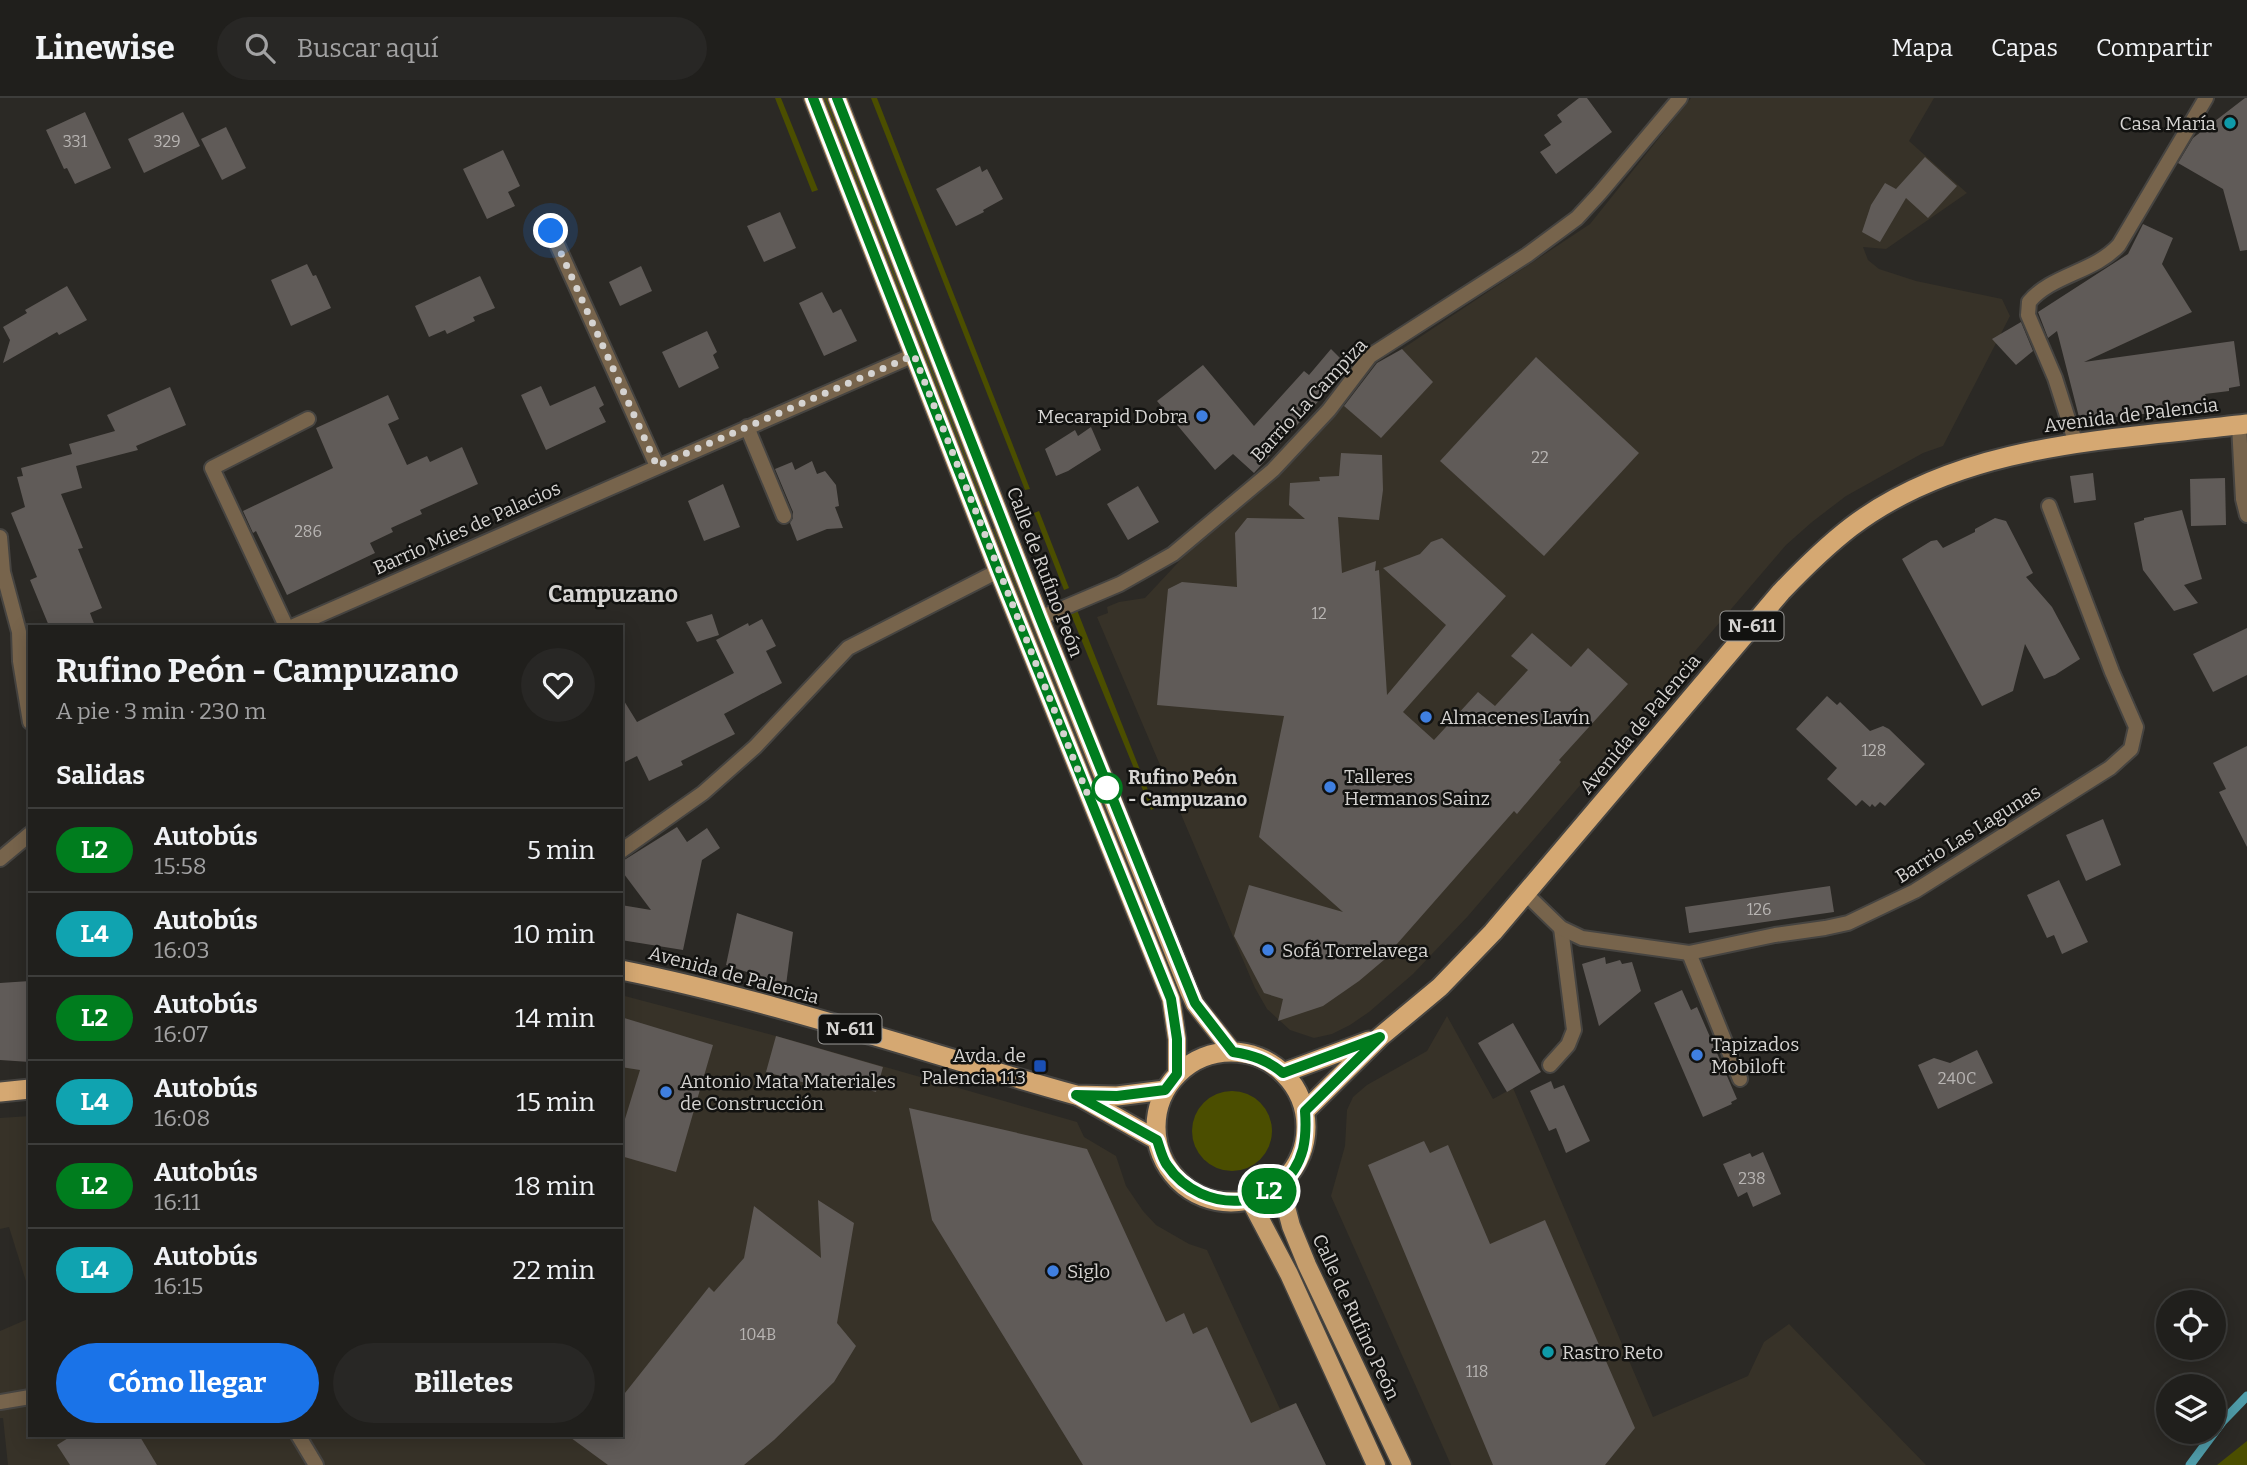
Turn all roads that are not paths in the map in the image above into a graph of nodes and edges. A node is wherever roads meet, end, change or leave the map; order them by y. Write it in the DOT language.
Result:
graph roads {
  1 [pos="813,98"];
  2 [pos="837,98"];
  3 [pos="1680,98"];
  4 [pos="2206,98"];
  5 [pos="551,231"];
  6 [pos="914,355"];
  7 [pos="308,419"];
  8 [pos="2243,424"];
  9 [pos="747,427"];
  10 [pos="2076,444"];
  11 [pos="657,466"];
  12 [pos="2049,506"];
  13 [pos="2247,515"];
  14 [pos="784,516"];
  15 [pos="0,537"];
  16 [pos="998,571"];
  17 [pos="2,573"];
  18 [pos="1040,618"];
  19 [pos="286,625"];
  20 [pos="296,625"];
  21 [pos="28,710"];
  22 [pos="28,836"];
  23 [pos="623,850"];
  24 [pos="0,859"];
  25 [pos="1526,894"];
  26 [pos="1561,928"];
  27 [pos="1689,953"];
  28 [pos="623,970"];
  29 [pos="1380,1037"];
  30 [pos="1233,1052"];
  31 [pos="1550,1065"];
  32 [pos="1283,1073"];
  33 [pos="1740,1079"];
  34 [pos="1171,1082"];
  35 [pos="28,1089"];
  36 [pos="0,1093"];
  37 [pos="1076,1095"];
  38 [pos="1305,1111"];
  39 [pos="1157,1140"];
  40 [pos="1280,1184"];
  41 [pos="1250,1200"];
  42 [pos="28,1397"];
  43 [pos="0,1402"];
  44 [pos="299,1437"];
  45 [pos="316,1465"];
  46 [pos="1376,1465"];
  47 [pos="1402,1465"];
  1 -- 6 [label="main road"];
  2 -- 18 [label="main road, Calle de Rufino Peón"];
  3 -- 18 [label="street, Barrio La Campiza"];
  4 -- 10 [label="street"];
  5 -- 11 [label="street"];
  6 -- 9 [label="street, Barrio Mies de Palacios"];
  6 -- 16 [label="main road"];
  7 -- 19 [label="street"];
  8 -- 10 [label="highway, Avenida de Palencia / N-611"];
  8 -- 13 [label="street"];
  9 -- 11 [label="street, Barrio Mies de Palacios"];
  9 -- 14 [label="street"];
  10 -- 25 [label="highway, Avenida de Palencia / N-611"];
  11 -- 20 [label="street, Barrio Mies de Palacios"];
  12 -- 27 [label="street, Barrio Las Lagunas"];
  15 -- 17 [label="street"];
  16 -- 23 [label="street"];
  16 -- 34 [label="main road"];
  17 -- 21 [label="street"];
  18 -- 30 [label="main road, Calle de Rufino Peón"];
  22 -- 24 [label="street"];
  25 -- 26 [label="street, Barrio Las Lagunas"];
  25 -- 29 [label="highway, Avenida de Palencia / N-611"];
  26 -- 27 [label="street, Barrio Las Lagunas"];
  26 -- 31 [label="street"];
  27 -- 33 [label="street"];
  28 -- 37 [label="highway, Avenida de Palencia / N-611"];
  29 -- 32 [label="highway, Avenida de Palencia / N-611"];
  29 -- 38 [label="highway, Avenida de Palencia / N-611"];
  30 -- 32 [label="highway, N-611"];
  30 -- 34 [label="highway, N-611"];
  32 -- 38 [label="highway, N-611"];
  34 -- 37 [label="highway, Avenida de Palencia / N-611"];
  34 -- 39 [label="highway"];
  35 -- 36 [label="highway"];
  37 -- 39 [label="highway, Avenida de Palencia / N-611"];
  38 -- 40 [label="highway, N-611"];
  39 -- 41 [label="highway, N-611"];
  40 -- 41 [label="highway, N-611"];
  40 -- 47 [label="main road, Calle de Rufino Peón"];
  41 -- 46 [label="main road"];
  42 -- 43 [label="street"];
  44 -- 45 [label="street"];
}
